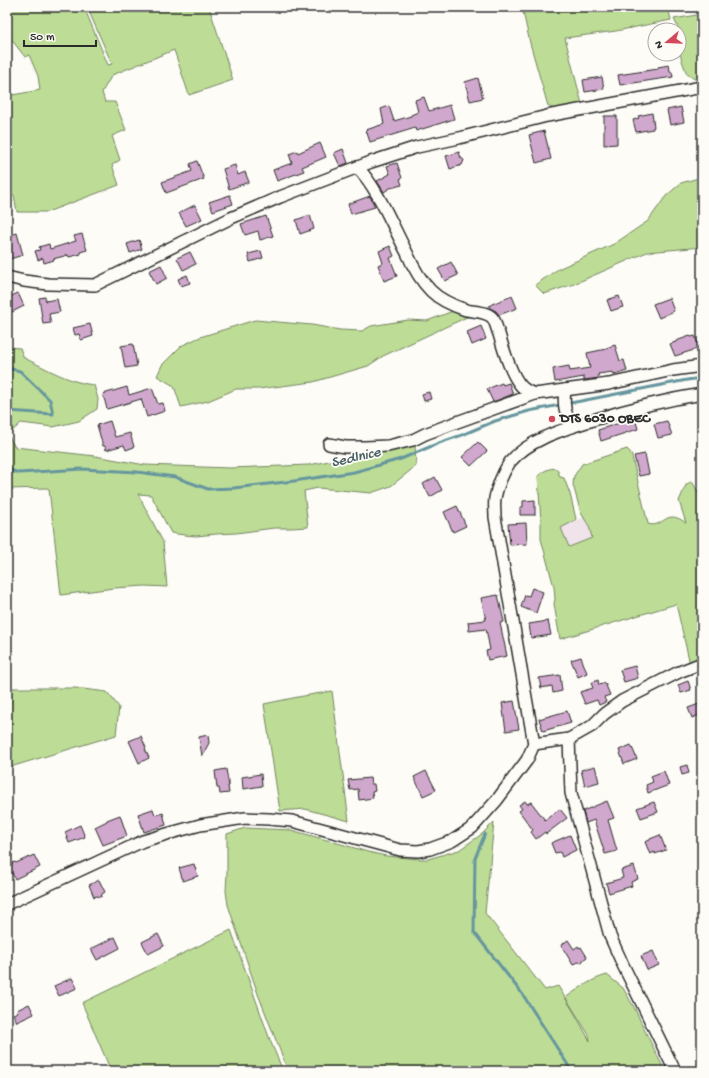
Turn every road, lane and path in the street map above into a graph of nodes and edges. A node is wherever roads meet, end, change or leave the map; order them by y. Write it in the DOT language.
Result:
graph roads {
  1 [pos="702,87"];
  2 [pos="357,167"];
  3 [pos="7,277"];
  4 [pos="702,366"];
  5 [pos="564,393"];
  6 [pos="535,394"];
  7 [pos="702,394"];
  8 [pos="572,427"];
  9 [pos="329,444"];
  10 [pos="702,662"];
  11 [pos="570,739"];
  12 [pos="534,744"];
  13 [pos="7,904"];
  14 [pos="676,1071"];
  1 -- 2 [label="street"];
  2 -- 3 [label="street"];
  2 -- 6 [label="street"];
  4 -- 5 [label="street"];
  5 -- 6 [label="street"];
  5 -- 8 [label="street"];
  6 -- 9 [label="street"];
  7 -- 8 [label="street"];
  8 -- 12 [label="street"];
  10 -- 11 [label="street"];
  11 -- 12 [label="street"];
  11 -- 14 [label="street"];
  12 -- 13 [label="street"];
}
